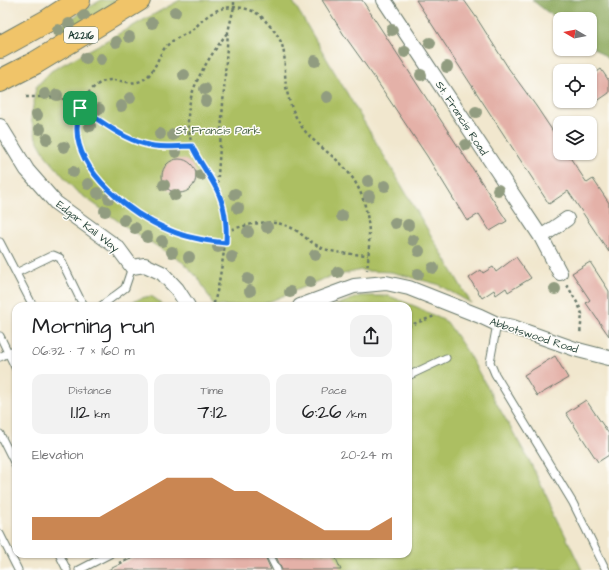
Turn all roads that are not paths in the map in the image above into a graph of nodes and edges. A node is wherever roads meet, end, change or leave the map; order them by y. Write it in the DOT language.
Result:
graph roads {
  1 [pos="79,0"];
  2 [pos="139,0"];
  3 [pos="384,0"];
  4 [pos="0,47"];
  5 [pos="0,81"];
  6 [pos="0,126"];
  7 [pos="567,220"];
  8 [pos="541,237"];
  9 [pos="0,242"];
  10 [pos="132,267"];
  11 [pos="16,273"];
  12 [pos="560,273"];
  13 [pos="31,302"];
  14 [pos="82,302"];
  15 [pos="106,302"];
  16 [pos="185,302"];
  17 [pos="311,302"];
  18 [pos="496,324"];
  19 [pos="0,336"];
  20 [pos="12,350"];
  21 [pos="8,352"];
  22 [pos="0,357"];
  23 [pos="446,358"];
  24 [pos="609,358"];
  25 [pos="12,360"];
  26 [pos="412,374"];
  27 [pos="0,434"];
  28 [pos="12,458"];
  29 [pos="0,534"];
  30 [pos="61,558"];
  31 [pos="102,558"];
  32 [pos="270,558"];
  33 [pos="18,570"];
  34 [pos="67,570"];
  35 [pos="79,570"];
  36 [pos="276,570"];
  37 [pos="606,570"];
  1 -- 4 [label="main road, A2216"];
  2 -- 5 [label="main road, A2216"];
  3 -- 8 [label="street, St. Francis Road"];
  6 -- 10 [label="street, Edgar Kail Way"];
  7 -- 8 [label="street"];
  8 -- 12 [label="street, St. Francis Road"];
  9 -- 11 [label="lane"];
  10 -- 15 [label="lane"];
  10 -- 16 [label="street"];
  11 -- 13 [label="lane"];
  11 -- 14 [label="lane"];
  17 -- 18 [label="street, Abbotswood Road"];
  18 -- 24 [label="street, Abbotswood Road"];
  18 -- 37 [label="lane"];
  19 -- 21 [label="lane"];
  20 -- 21 [label="lane"];
  21 -- 22 [label="lane"];
  21 -- 25 [label="lane"];
  23 -- 26 [label="lane"];
  27 -- 28 [label="lane"];
  29 -- 33 [label="lane"];
  30 -- 34 [label="lane"];
  31 -- 35 [label="lane"];
  32 -- 36 [label="lane"];
}
